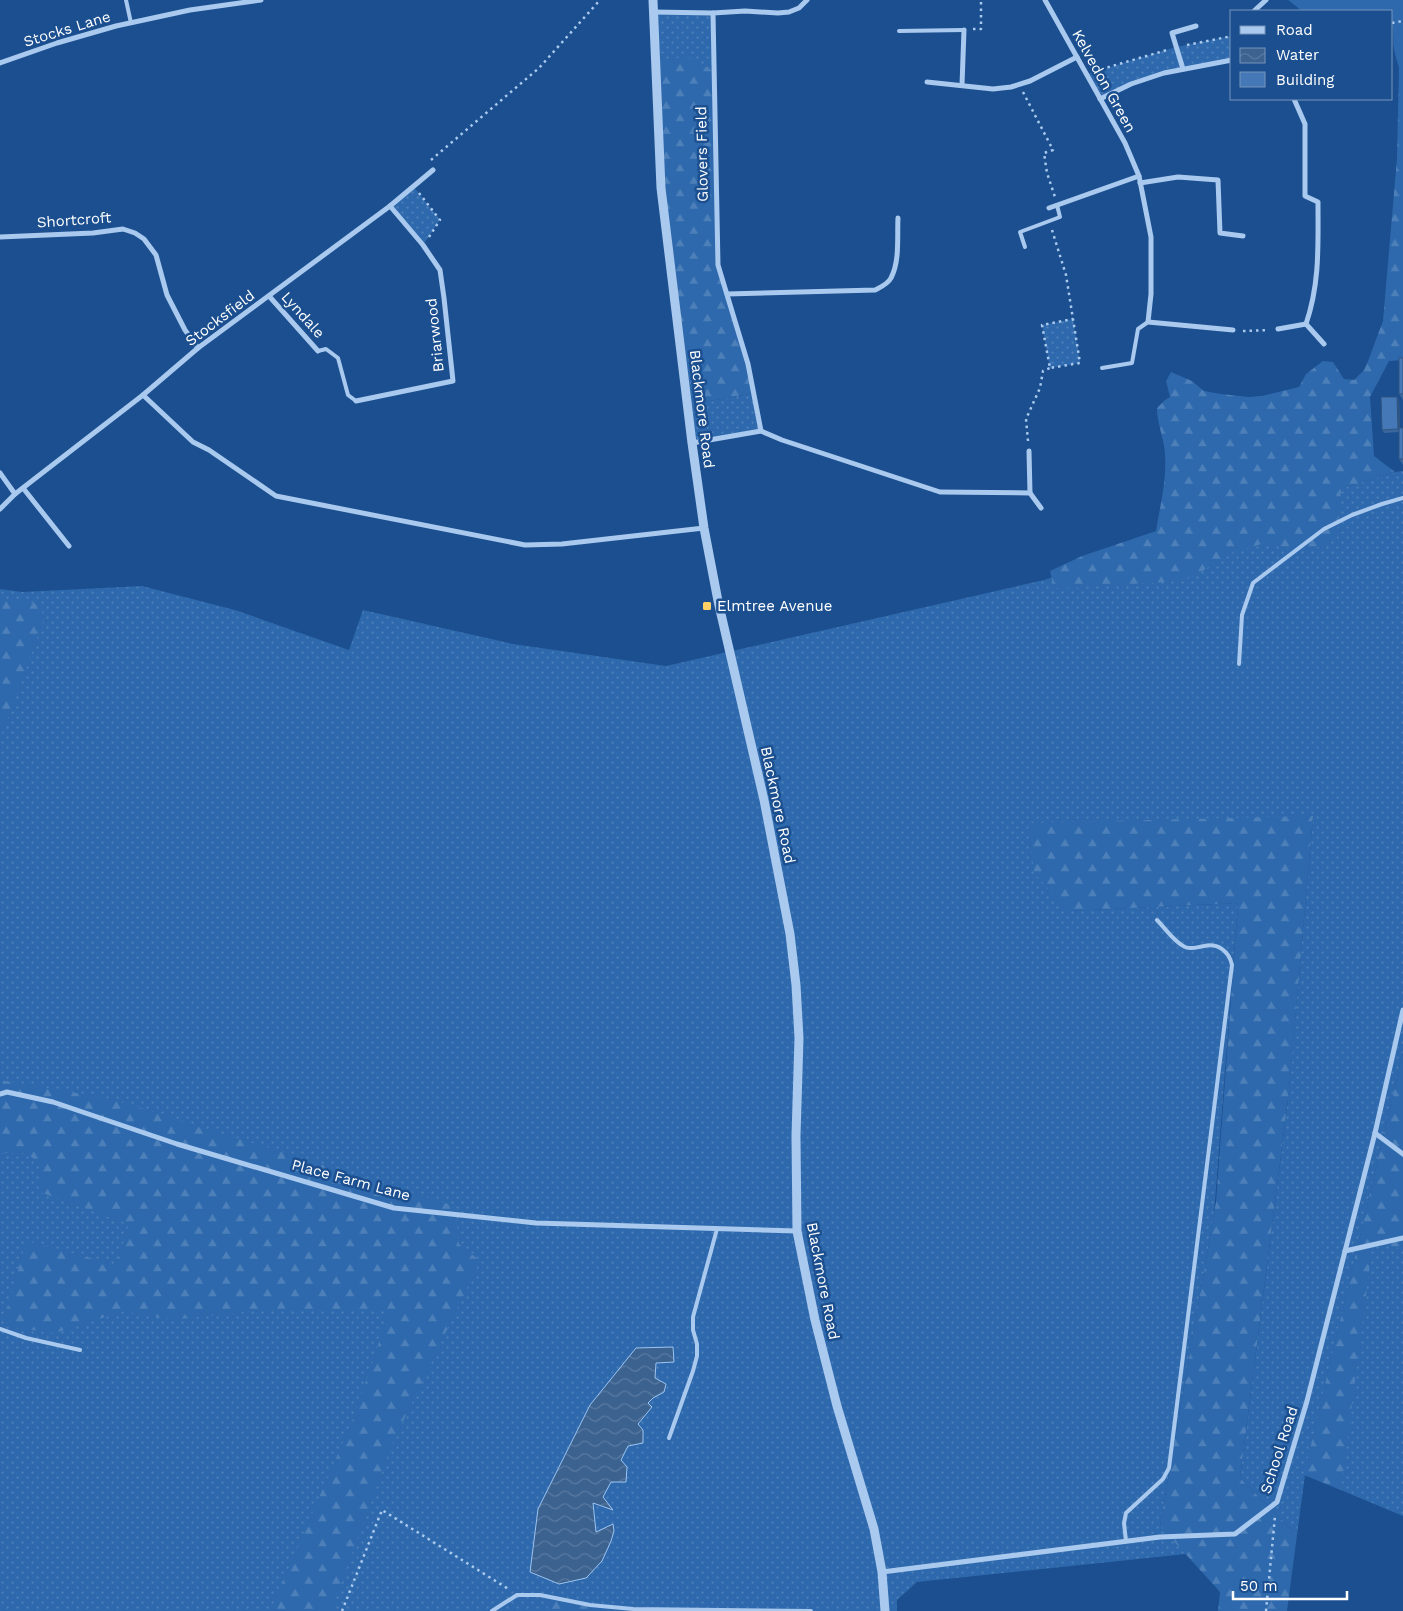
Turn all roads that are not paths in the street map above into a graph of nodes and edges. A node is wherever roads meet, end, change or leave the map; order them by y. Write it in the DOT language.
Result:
graph roads {
  1 [pos="126,0"];
  2 [pos="260,0"];
  3 [pos="653,0"];
  4 [pos="807,0"];
  5 [pos="1266,0"];
  6 [pos="1047,1"];
  7 [pos="1255,10"];
  8 [pos="653,12"];
  9 [pos="713,13"];
  10 [pos="131,23"];
  11 [pos="1196,26"];
  12 [pos="964,30"];
  13 [pos="899,31"];
  14 [pos="1077,57"];
  15 [pos="1230,60"];
  16 [pos="0,63"];
  17 [pos="1183,69"];
  18 [pos="927,82"];
  19 [pos="962,85"];
  20 [pos="1100,99"];
  21 [pos="1294,100"];
  22 [pos="433,170"];
  23 [pos="1139,176"];
  24 [pos="1140,183"];
  25 [pos="1058,205"];
  26 [pos="390,206"];
  27 [pos="1049,208"];
  28 [pos="898,218"];
  29 [pos="1243,236"];
  30 [pos="0,237"];
  31 [pos="1025,247"];
  32 [pos="727,294"];
  33 [pos="269,296"];
  34 [pos="1148,322"];
  35 [pos="1306,324"];
  36 [pos="1278,329"];
  37 [pos="1233,330"];
  38 [pos="1324,344"];
  39 [pos="198,348"];
  40 [pos="318,351"];
  41 [pos="1102,368"];
  42 [pos="143,395"];
  43 [pos="356,401"];
  44 [pos="761,431"];
  45 [pos="692,443"];
  46 [pos="1029,451"];
  47 [pos="0,473"];
  48 [pos="23,488"];
  49 [pos="1030,493"];
  50 [pos="15,494"];
  51 [pos="1403,498"];
  52 [pos="1041,508"];
  53 [pos="0,510"];
  54 [pos="704,528"];
  55 [pos="69,546"];
  56 [pos="1239,664"];
  57 [pos="1157,920"];
  58 [pos="1403,1010"];
  59 [pos="0,1094"];
  60 [pos="1376,1133"];
  61 [pos="1403,1154"];
  62 [pos="717,1229"];
  63 [pos="797,1231"];
  64 [pos="1403,1238"];
  65 [pos="1345,1251"];
  66 [pos="0,1329"];
  67 [pos="80,1350"];
  68 [pos="669,1438"];
  69 [pos="1126,1541"];
  70 [pos="882,1572"];
  71 [pos="492,1611"];
  72 [pos="811,1611"];
  73 [pos="885,1611"];
  1 -- 10 [label="lane"];
  2 -- 10 [label="street, Stocks Lane"];
  3 -- 8 [label="street, Blackmore Road"];
  4 -- 9 [label="street"];
  5 -- 7 [label="street"];
  6 -- 14 [label="street, Kelvedon Green"];
  8 -- 9 [label="street"];
  8 -- 45 [label="street, Blackmore Road"];
  9 -- 32 [label="street, Glovers Field"];
  10 -- 16 [label="street, Stocks Lane"];
  11 -- 17 [label="street"];
  12 -- 13 [label="lane"];
  12 -- 19 [label="street"];
  14 -- 19 [label="street"];
  14 -- 20 [label="street, Kelvedon Green"];
  15 -- 17 [label="street"];
  17 -- 20 [label="street"];
  18 -- 19 [label="street"];
  20 -- 23 [label="street, Kelvedon Green"];
  21 -- 35 [label="street"];
  22 -- 26 [label="street, Stocksfield"];
  23 -- 24 [label="street, Kelvedon Green"];
  23 -- 25 [label="street"];
  24 -- 29 [label="street"];
  24 -- 34 [label="street, Kelvedon Green"];
  25 -- 27 [label="street"];
  25 -- 31 [label="lane"];
  26 -- 33 [label="street, Stocksfield"];
  26 -- 43 [label="street, Briarwood"];
  28 -- 32 [label="street"];
  30 -- 39 [label="street, Shortcroft"];
  32 -- 44 [label="street, Glovers Field"];
  33 -- 39 [label="street, Stocksfield"];
  33 -- 40 [label="street, Lyndale"];
  34 -- 37 [label="street"];
  34 -- 41 [label="lane"];
  35 -- 36 [label="street"];
  35 -- 38 [label="street"];
  39 -- 42 [label="street, Stocksfield"];
  40 -- 43 [label="lane"];
  42 -- 48 [label="street, Stocksfield"];
  42 -- 54 [label="street"];
  44 -- 45 [label="street"];
  44 -- 49 [label="street"];
  45 -- 54 [label="street, Blackmore Road"];
  46 -- 49 [label="street"];
  47 -- 50 [label="street"];
  48 -- 50 [label="street, Stocksfield"];
  48 -- 55 [label="street"];
  49 -- 52 [label="street"];
  50 -- 53 [label="street, Stocksfield"];
  51 -- 56 [label="lane"];
  54 -- 63 [label="street, Blackmore Road"];
  57 -- 69 [label="lane"];
  58 -- 60 [label="street, School Road"];
  59 -- 62 [label="street, Place Farm Lane"];
  60 -- 61 [label="street"];
  60 -- 65 [label="street, School Road"];
  62 -- 63 [label="street, Place Farm Lane"];
  62 -- 68 [label="lane"];
  63 -- 70 [label="street, Blackmore Road"];
  64 -- 65 [label="street"];
  65 -- 69 [label="street, School Road"];
  66 -- 67 [label="lane"];
  69 -- 70 [label="street, School Road"];
  70 -- 73 [label="street, Blackmore Road"];
  71 -- 72 [label="lane"];
}
